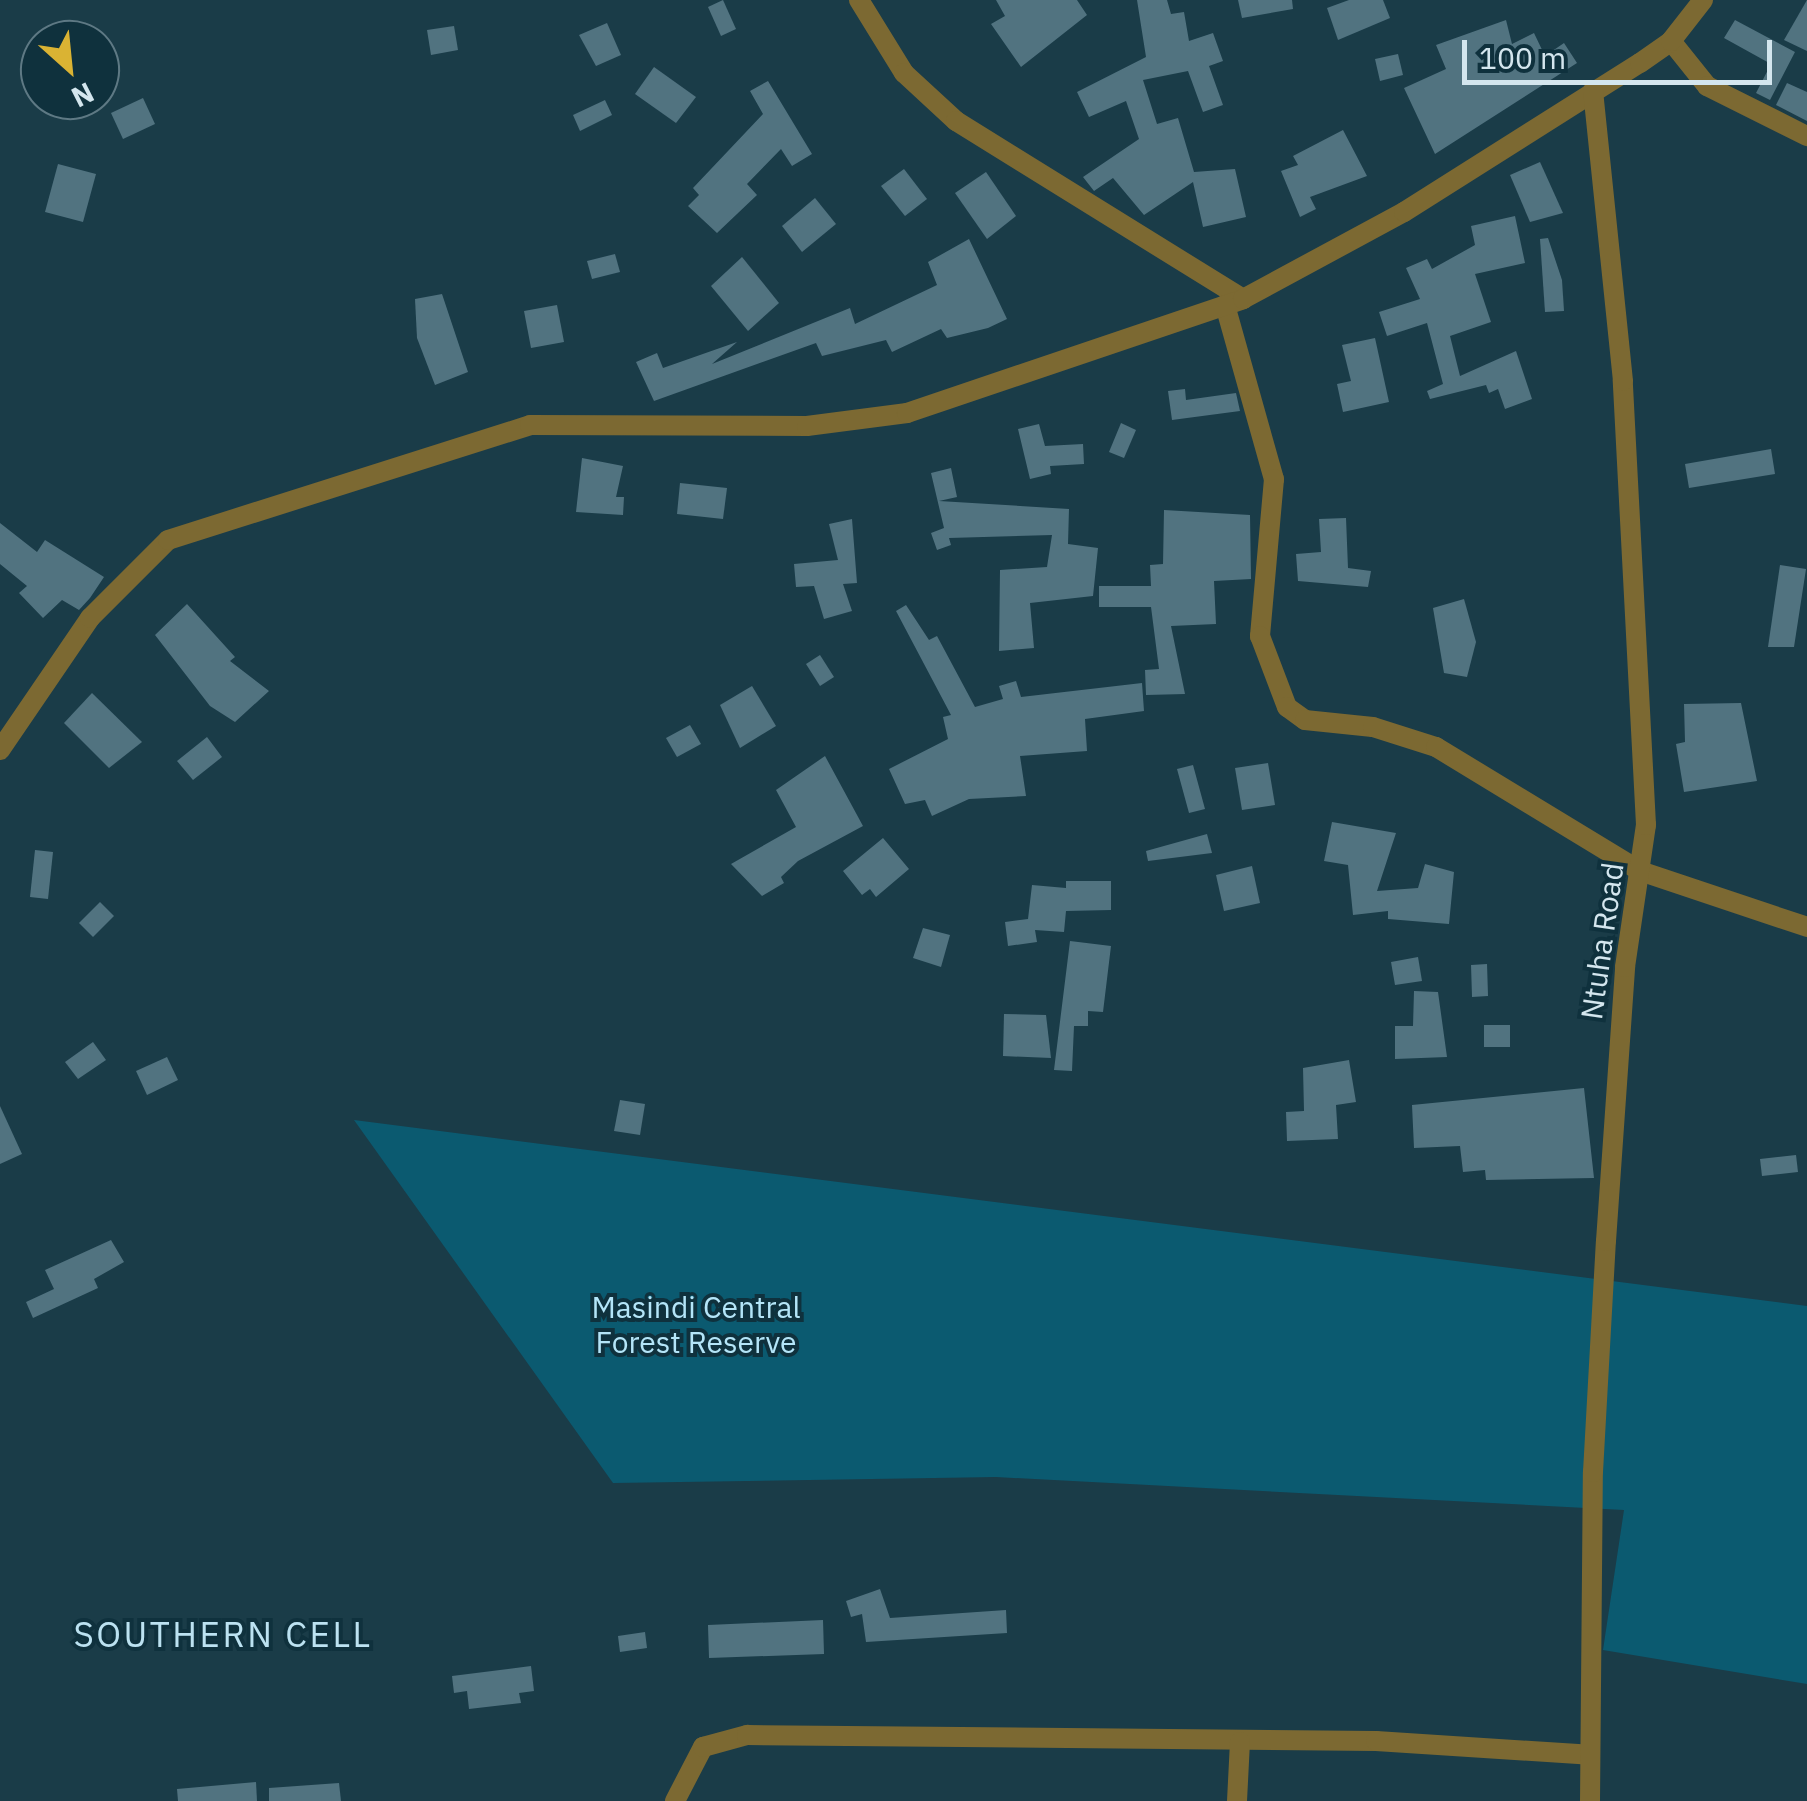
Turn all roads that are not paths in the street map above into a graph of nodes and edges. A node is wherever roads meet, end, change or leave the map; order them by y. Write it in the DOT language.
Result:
graph roads {
  1 [pos="859,0"];
  2 [pos="1702,0"];
  3 [pos="1671,40"];
  4 [pos="1593,91"];
  5 [pos="1807,136"];
  6 [pos="1234,302"];
  7 [pos="0,750"];
  8 [pos="1640,871"];
  9 [pos="1807,927"];
  10 [pos="1240,1742"];
  11 [pos="1590,1755"];
  12 [pos="675,1801"];
  13 [pos="1237,1801"];
  14 [pos="1590,1801"];
  1 -- 6 [label="street"];
  2 -- 3 [label="street"];
  3 -- 4 [label="street"];
  3 -- 5 [label="street"];
  4 -- 6 [label="street"];
  4 -- 8 [label="street, Ntuha Road"];
  6 -- 7 [label="street"];
  6 -- 8 [label="street"];
  8 -- 9 [label="street"];
  8 -- 11 [label="street, Ntuha Road"];
  10 -- 11 [label="street"];
  10 -- 12 [label="street"];
  10 -- 13 [label="street"];
  11 -- 14 [label="street, Ntuha Road"];
}
